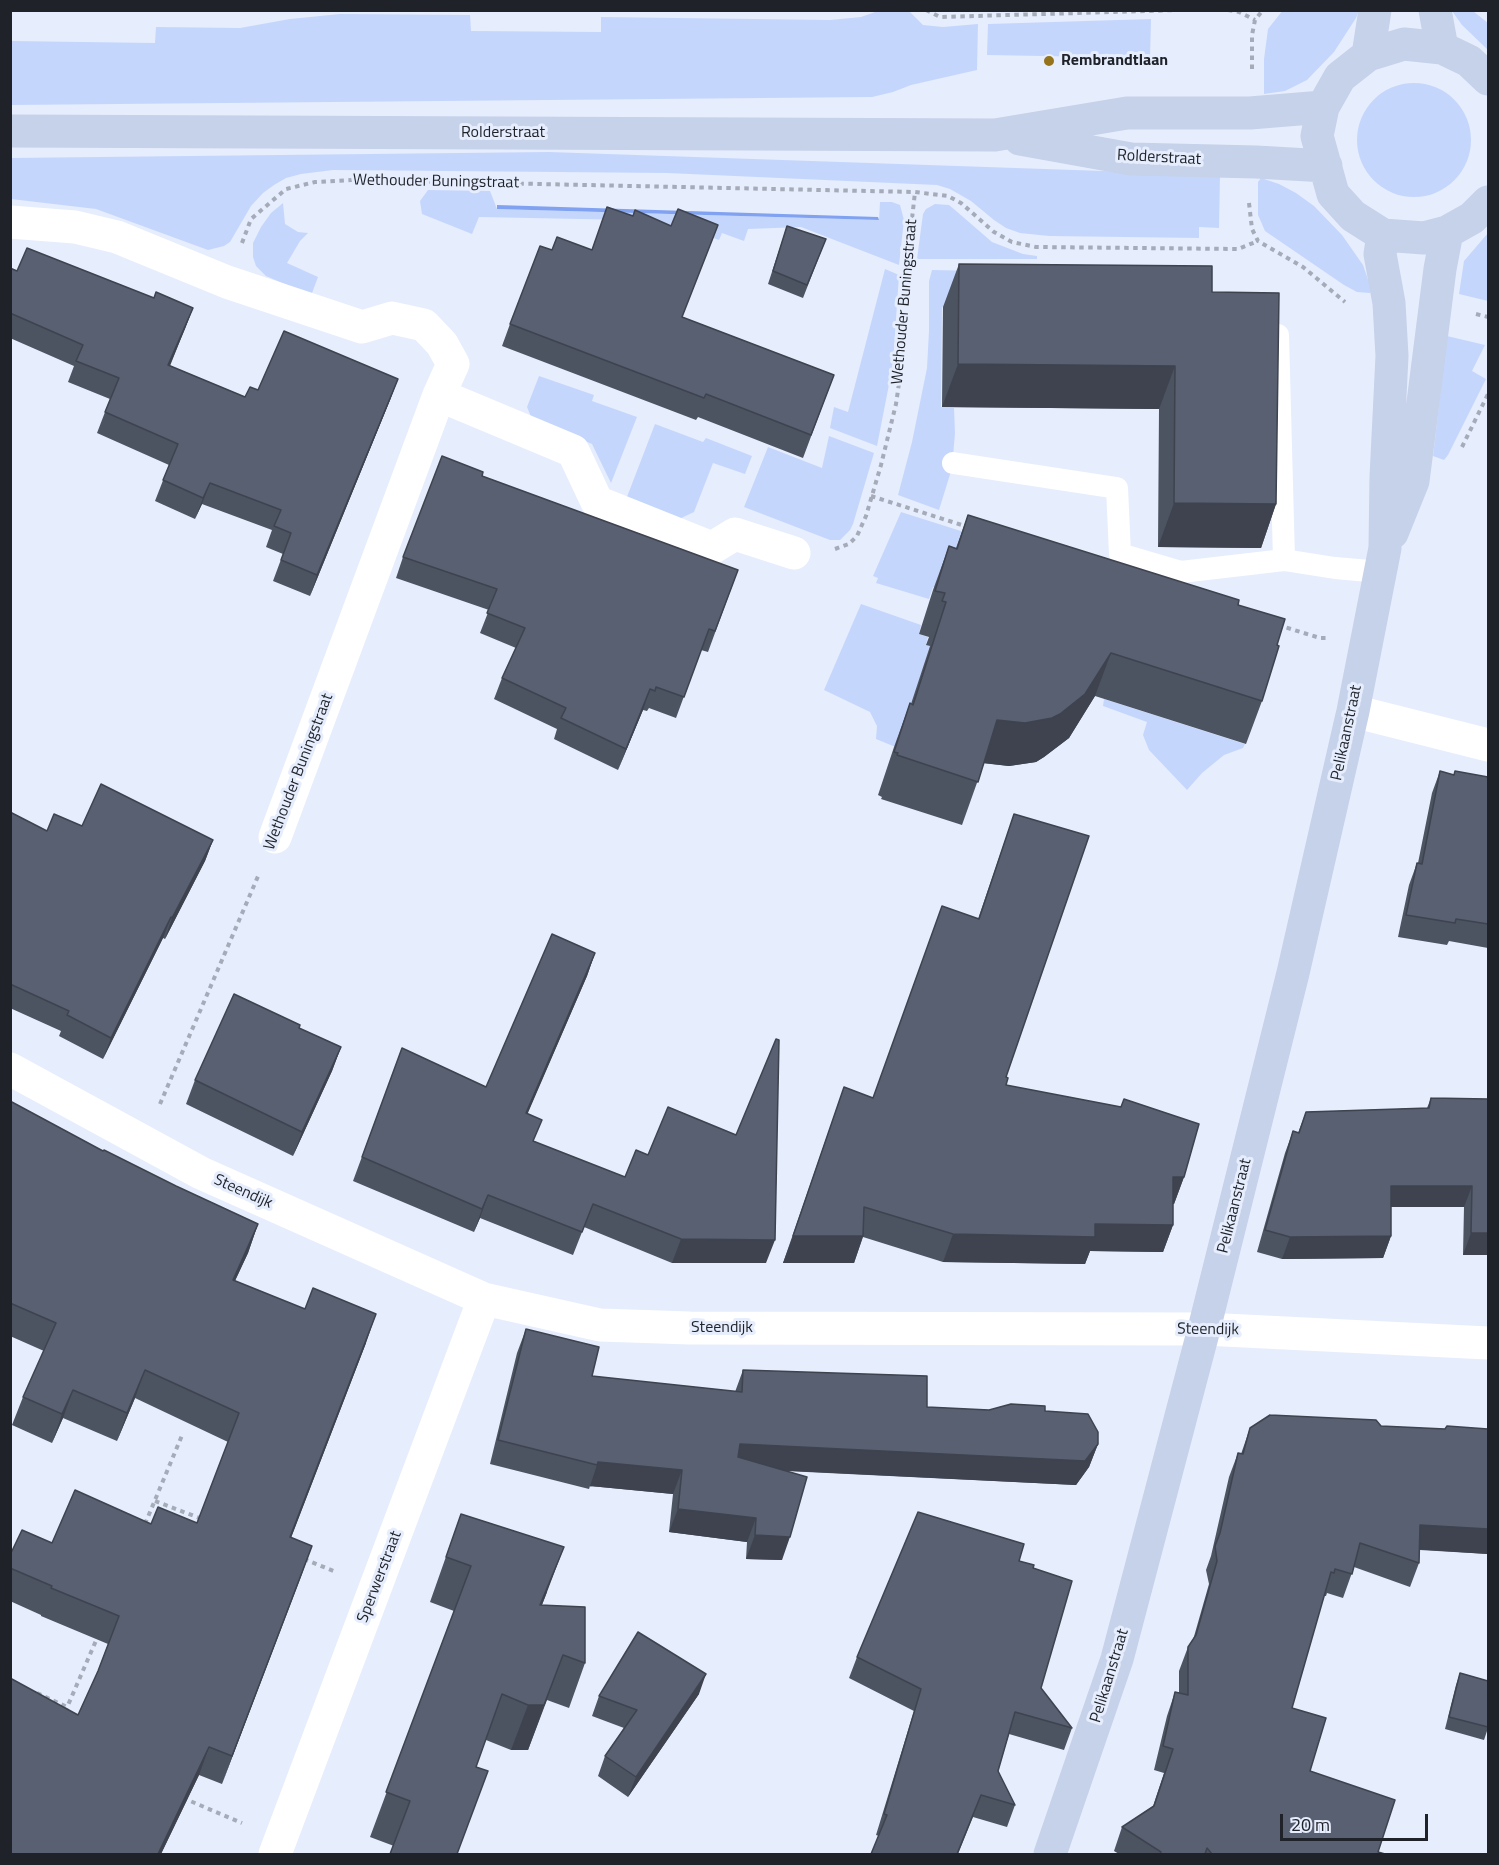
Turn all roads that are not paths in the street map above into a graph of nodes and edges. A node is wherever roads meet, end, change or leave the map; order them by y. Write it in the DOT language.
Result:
graph roads {
  1 [pos="1375,10"];
  2 [pos="1435,10"];
  3 [pos="1442,48"];
  4 [pos="1368,55"];
  5 [pos="1488,79"];
  6 [pos="1323,107"];
  7 [pos="10,131"];
  8 [pos="994,135"];
  9 [pos="1326,166"];
  10 [pos="1488,202"];
  11 [pos="10,222"];
  12 [pos="1447,232"];
  13 [pos="1383,235"];
  14 [pos="1278,335"];
  15 [pos="439,396"];
  16 [pos="953,463"];
  17 [pos="794,553"];
  18 [pos="1284,560"];
  19 [pos="1383,560"];
  20 [pos="1353,711"];
  21 [pos="1488,741"];
  22 [pos="275,837"];
  23 [pos="10,1070"];
  24 [pos="484,1299"];
  25 [pos="1204,1329"];
  26 [pos="1488,1343"];
  27 [pos="278,1847"];
  28 [pos="1050,1854"];
  1 -- 4 [label="main road"];
  2 -- 3 [label="main road"];
  3 -- 4 [label="main road"];
  3 -- 5 [label="main road"];
  4 -- 6 [label="main road"];
  6 -- 8 [label="main road, Rolderstraat"];
  6 -- 9 [label="main road"];
  7 -- 8 [label="main road, Rolderstraat"];
  8 -- 9 [label="main road, Rolderstraat"];
  9 -- 13 [label="main road"];
  10 -- 12 [label="main road"];
  11 -- 15 [label="street, Wethouder Buningstraat"];
  12 -- 13 [label="main road"];
  12 -- 19 [label="main road, Pelikaanstraat"];
  13 -- 19 [label="main road, Pelikaanstraat"];
  14 -- 18 [label="lane"];
  15 -- 17 [label="street"];
  15 -- 22 [label="street, Wethouder Buningstraat"];
  16 -- 18 [label="lane"];
  18 -- 19 [label="lane"];
  19 -- 20 [label="main road, Pelikaanstraat"];
  20 -- 21 [label="street"];
  20 -- 25 [label="main road, Pelikaanstraat"];
  23 -- 24 [label="street, Steendijk"];
  24 -- 25 [label="street, Steendijk"];
  24 -- 27 [label="street, Sperwerstraat"];
  25 -- 26 [label="street, Steendijk"];
  25 -- 28 [label="main road, Pelikaanstraat"];
}
